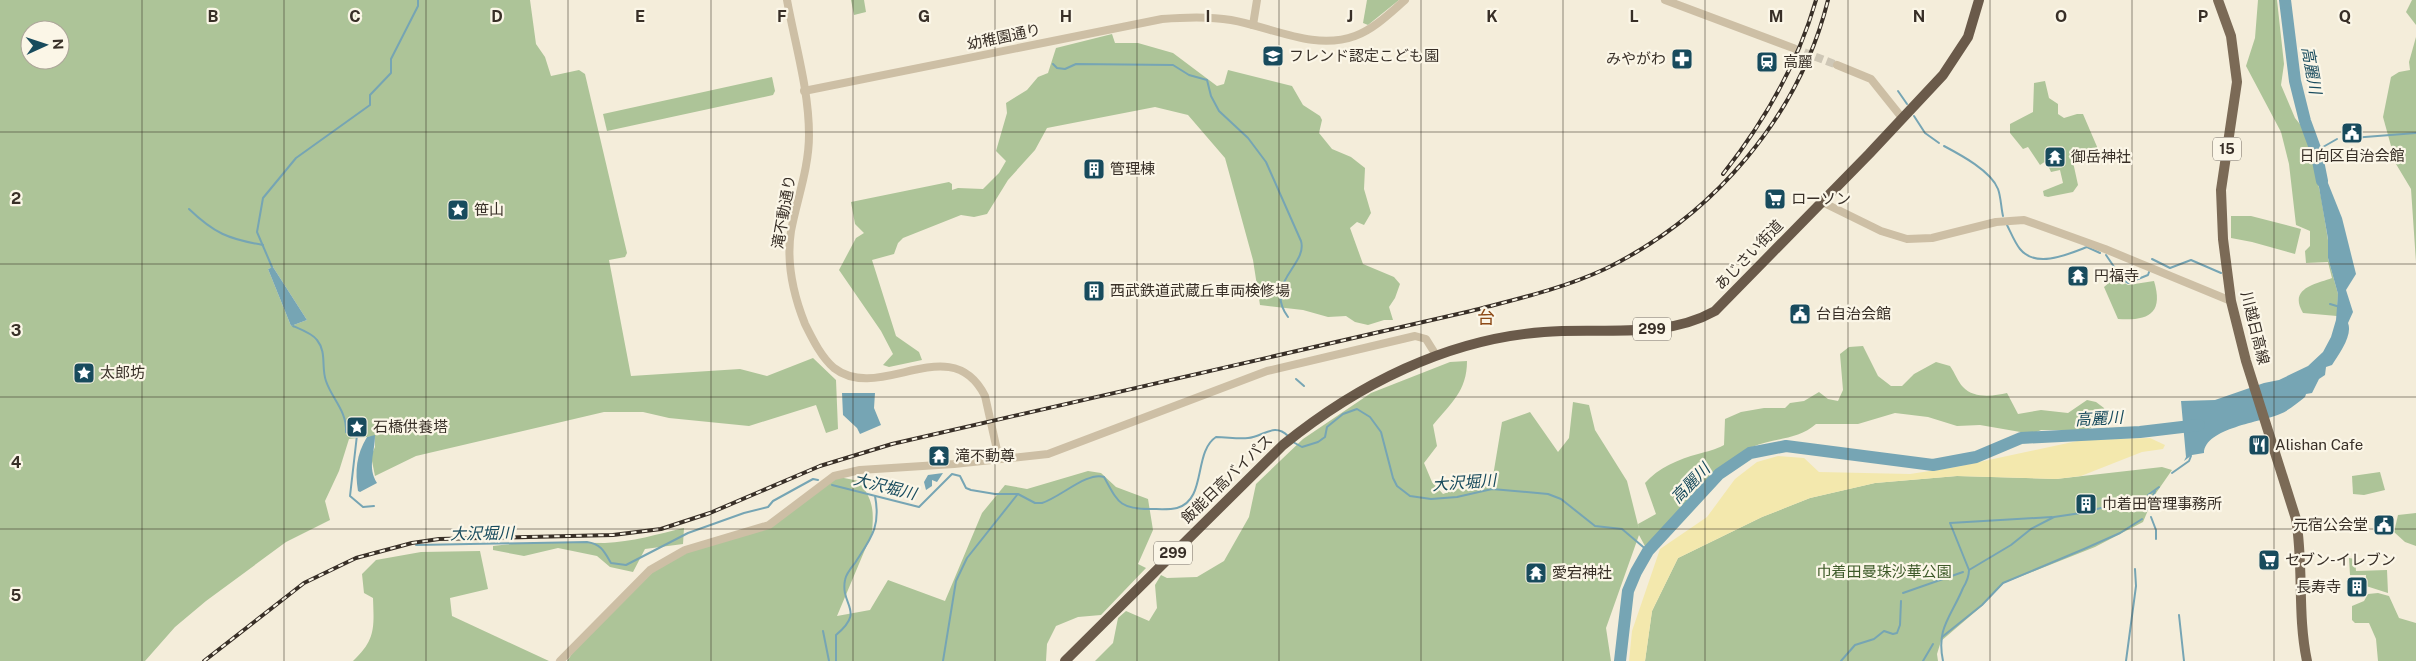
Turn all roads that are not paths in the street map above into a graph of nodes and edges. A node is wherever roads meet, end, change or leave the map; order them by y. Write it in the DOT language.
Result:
graph roads {
  1 [pos="787,0"];
  2 [pos="1257,0"];
  3 [pos="1405,0"];
  4 [pos="1665,0"];
  5 [pos="1979,0"];
  6 [pos="2218,0"];
  7 [pos="1252,25"];
  8 [pos="1793,48"];
  9 [pos="1837,65"];
  10 [pos="804,91"];
  11 [pos="1903,119"];
  12 [pos="1822,202"];
  13 [pos="2231,301"];
  14 [pos="1436,355"];
  15 [pos="999,459"];
  16 [pos="560,661"];
  17 [pos="1065,661"];
  18 [pos="2306,661"];
  1 -- 10 [label="street, 滝不動通り"];
  2 -- 7 [label="street"];
  3 -- 7 [label="street, 幼稚園通り"];
  4 -- 8 [label="street"];
  5 -- 11 [label="highway, あじさい街道 / 299"];
  6 -- 13 [label="main road, 川越日高線 / 15"];
  7 -- 10 [label="street, 幼稚園通り"];
  9 -- 11 [label="street"];
  10 -- 15 [label="street, 滝不動通り"];
  11 -- 12 [label="highway, あじさい街道 / 299"];
  12 -- 13 [label="street"];
  12 -- 14 [label="highway, あじさい街道 / 299"];
  13 -- 18 [label="main road, 川越日高線 / 15"];
  14 -- 15 [label="street"];
  14 -- 17 [label="highway, 飯能日高バイパス / 299"];
  15 -- 16 [label="street"];
}
